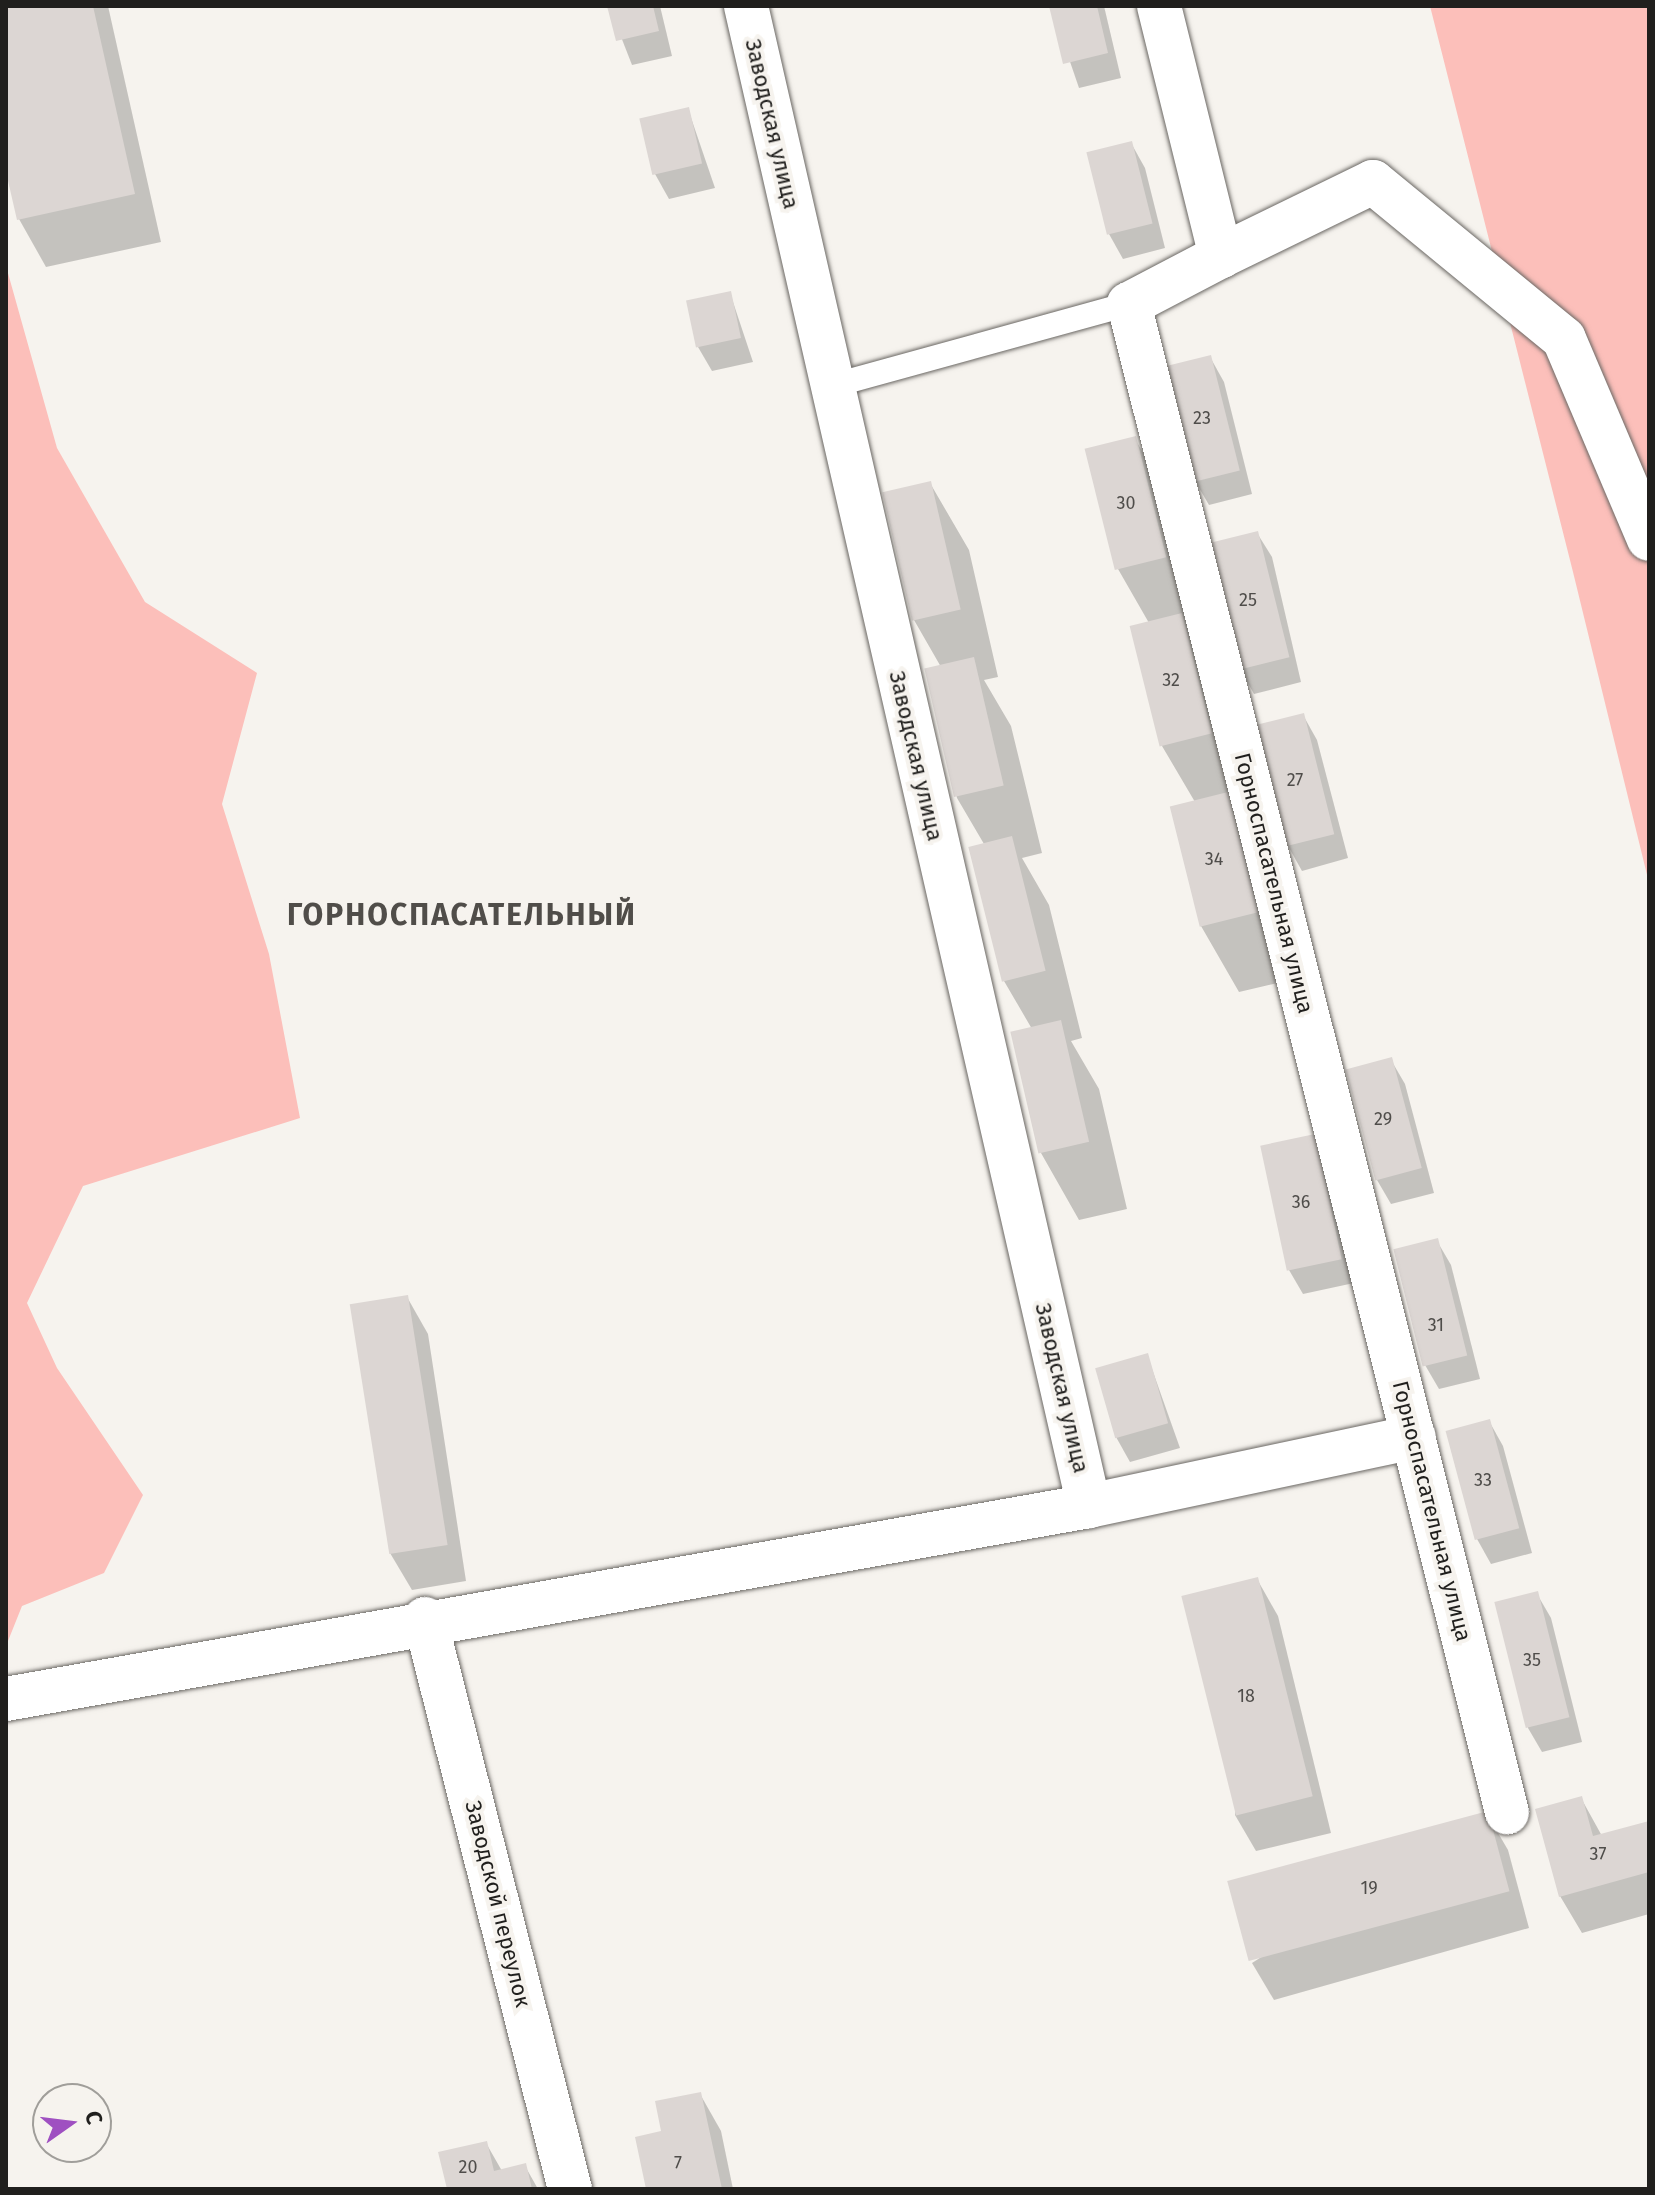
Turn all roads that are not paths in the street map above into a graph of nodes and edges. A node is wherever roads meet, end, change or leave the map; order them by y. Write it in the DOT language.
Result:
graph roads {
  1 [pos="746,6"];
  2 [pos="1159,6"];
  3 [pos="1221,256"];
  4 [pos="1129,304"];
  5 [pos="831,386"];
  6 [pos="1649,539"];
  7 [pos="1414,1437"];
  8 [pos="1089,1506"];
  9 [pos="425,1619"];
  10 [pos="6,1699"];
  11 [pos="1507,1812"];
  12 [pos="570,2189"];
  1 -- 5 [label="street, Заводская улица"];
  2 -- 3 [label="street"];
  3 -- 4 [label="street"];
  3 -- 6 [label="street"];
  4 -- 5 [label="lane"];
  4 -- 7 [label="street, Горноспасательная улица"];
  5 -- 8 [label="street, Заводская улица"];
  7 -- 8 [label="street"];
  7 -- 11 [label="street, Горноспасательная улица"];
  8 -- 9 [label="street"];
  9 -- 10 [label="street"];
  9 -- 12 [label="street, Заводской переулок"];
}
